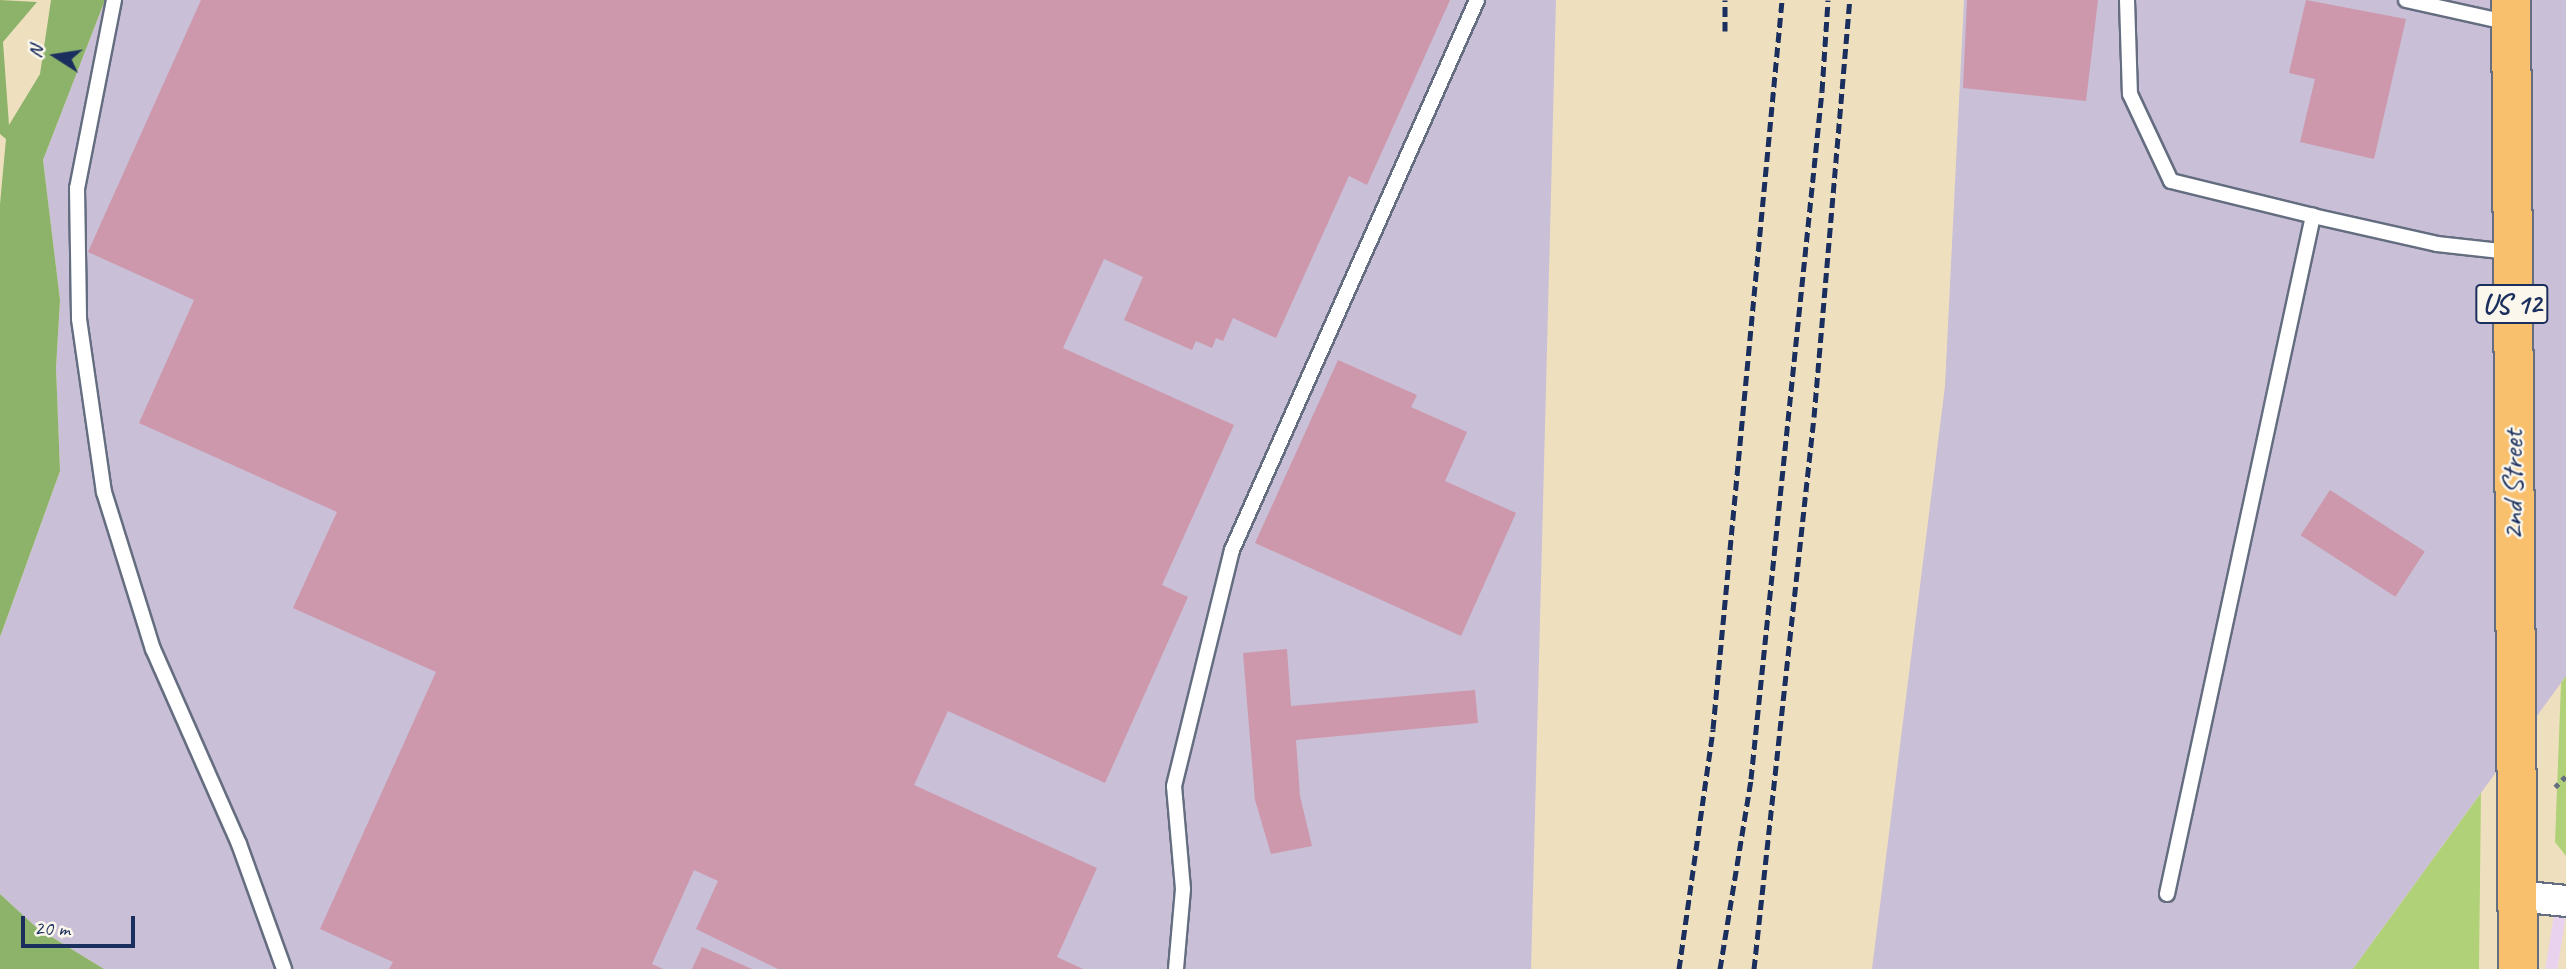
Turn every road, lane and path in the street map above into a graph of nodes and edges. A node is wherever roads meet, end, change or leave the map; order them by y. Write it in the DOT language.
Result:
graph roads {
  1 [pos="114,0"];
  2 [pos="1477,0"];
  3 [pos="2127,0"];
  4 [pos="2406,0"];
  5 [pos="2511,11"];
  6 [pos="2313,216"];
  7 [pos="2511,252"];
  8 [pos="2167,894"];
  9 [pos="2517,896"];
  10 [pos="2566,901"];
  11 [pos="284,969"];
  12 [pos="1176,969"];
  13 [pos="2518,969"];
  1 -- 11 [label="lane"];
  2 -- 12 [label="lane"];
  3 -- 6 [label="lane"];
  4 -- 5 [label="lane"];
  5 -- 7 [label="main road, 2nd Street / US 12"];
  6 -- 7 [label="lane"];
  6 -- 8 [label="lane"];
  7 -- 9 [label="main road, 2nd Street / US 12"];
  9 -- 10 [label="street"];
  9 -- 13 [label="main road, 2nd Street / US 12"];
}
